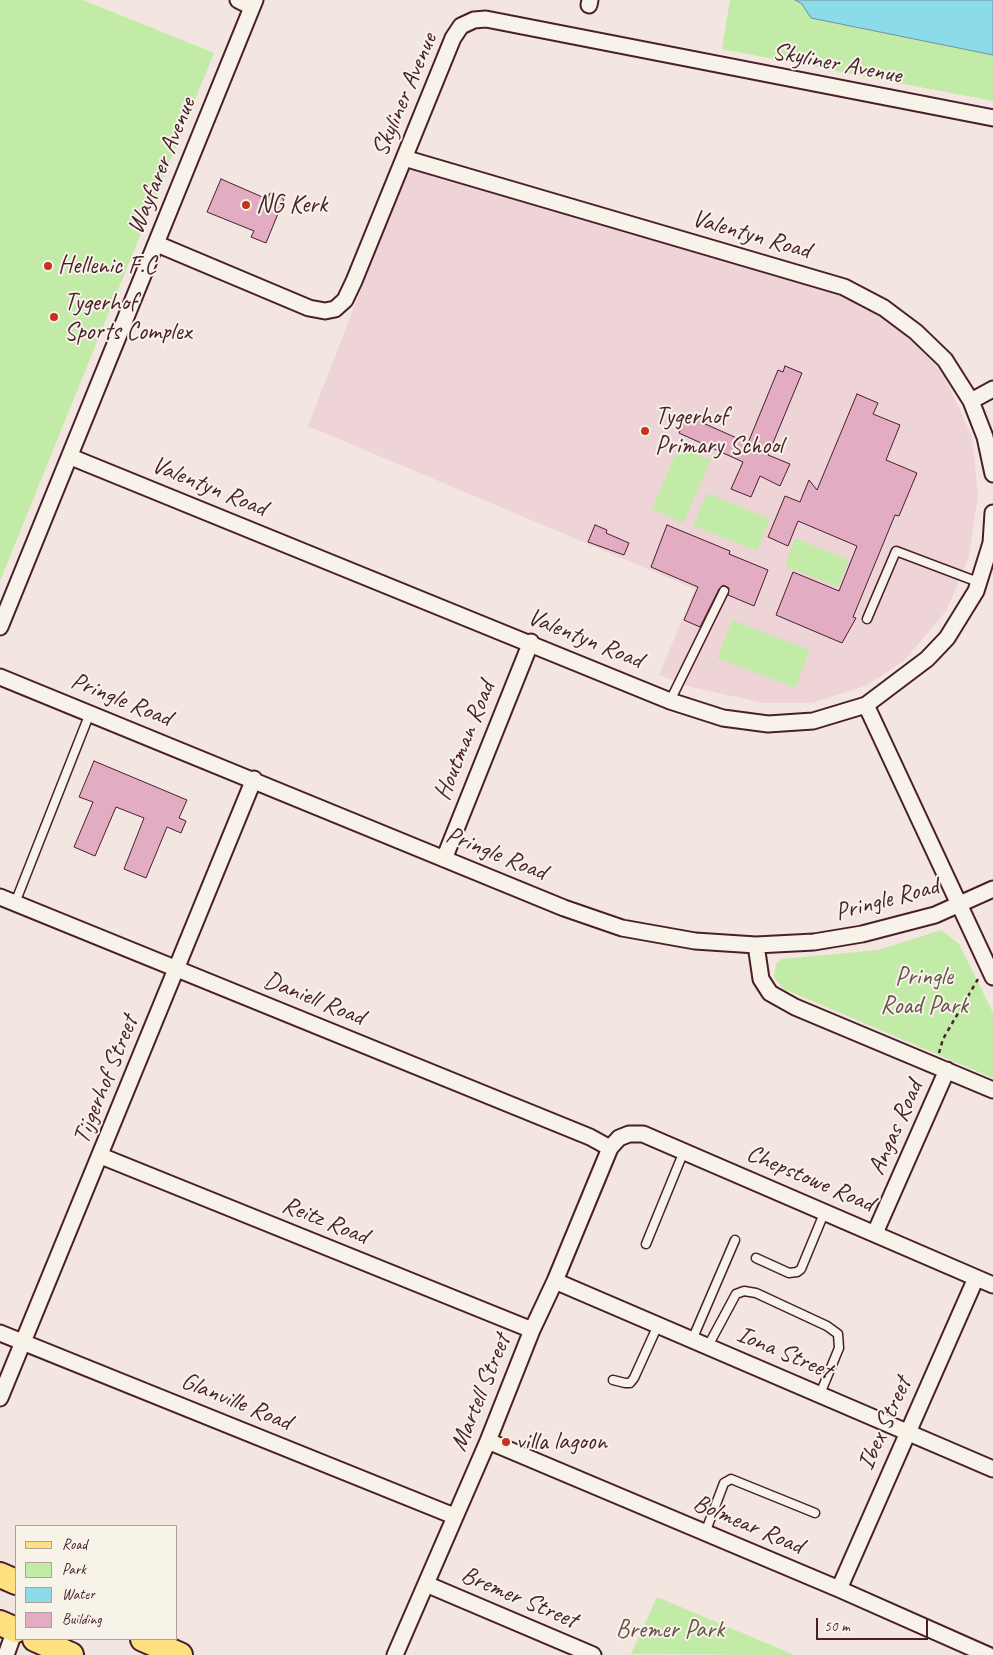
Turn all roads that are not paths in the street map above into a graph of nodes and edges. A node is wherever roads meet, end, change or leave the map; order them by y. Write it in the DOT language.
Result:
graph roads {
  1 [pos="248,2"];
  2 [pos="993,118"];
  3 [pos="404,158"];
  4 [pos="157,244"];
  5 [pos="993,389"];
  6 [pos="971,401"];
  7 [pos="70,457"];
  8 [pos="993,474"];
  9 [pos="993,513"];
  10 [pos="978,582"];
  11 [pos="724,591"];
  12 [pos="867,620"];
  13 [pos="0,627"];
  14 [pos="531,642"];
  15 [pos="0,677"];
  16 [pos="670,701"];
  17 [pos="866,705"];
  18 [pos="90,714"];
  19 [pos="254,779"];
  20 [pos="444,859"];
  21 [pos="993,890"];
  22 [pos="0,897"];
  23 [pos="15,903"];
  24 [pos="960,906"];
  25 [pos="756,945"];
  26 [pos="178,969"];
  27 [pos="992,975"];
  28 [pos="941,1067"];
  29 [pos="993,1090"];
  30 [pos="610,1148"];
  31 [pos="684,1151"];
  32 [pos="101,1156"];
  33 [pos="824,1211"];
  34 [pos="875,1233"];
  35 [pos="735,1240"];
  36 [pos="646,1244"];
  37 [pos="756,1258"];
  38 [pos="976,1278"];
  39 [pos="555,1281"];
  40 [pos="993,1285"];
  41 [pos="658,1325"];
  42 [pos="532,1330"];
  43 [pos="0,1332"];
  44 [pos="692,1340"];
  45 [pos="24,1342"];
  46 [pos="708,1346"];
  47 [pos="613,1380"];
  48 [pos="820,1394"];
  49 [pos="0,1398"];
  50 [pos="907,1432"];
  51 [pos="488,1441"];
  52 [pos="993,1469"];
  53 [pos="814,1513"];
  54 [pos="454,1516"];
  55 [pos="705,1533"];
  56 [pos="0,1575"];
  57 [pos="15,1582"];
  58 [pos="426,1584"];
  59 [pos="839,1589"];
  60 [pos="15,1635"];
  61 [pos="38,1640"];
  62 [pos="145,1640"];
  63 [pos="6,1655"];
  64 [pos="72,1655"];
  65 [pos="180,1655"];
  66 [pos="395,1655"];
  67 [pos="593,1655"];
  68 [pos="988,1655"];
  1 -- 4 [label="street, Wayfarer Avenue"];
  2 -- 3 [label="street, Skyliner Avenue"];
  3 -- 4 [label="street, Skyliner Avenue"];
  3 -- 6 [label="street, Valentyn Road"];
  4 -- 7 [label="street, Wayfarer Avenue"];
  5 -- 6 [label="street"];
  6 -- 8 [label="street, Valentyn Road"];
  7 -- 13 [label="street, Wayfarer Avenue"];
  7 -- 14 [label="street, Valentyn Road"];
  9 -- 10 [label="street, Valentyn Road"];
  10 -- 12 [label="lane"];
  10 -- 17 [label="street, Valentyn Road"];
  11 -- 16 [label="lane"];
  14 -- 16 [label="street, Valentyn Road"];
  14 -- 20 [label="street, Houtman Road"];
  15 -- 18 [label="street, Pringle Road"];
  16 -- 17 [label="street, Valentyn Road"];
  17 -- 24 [label="street"];
  18 -- 19 [label="street, Pringle Road"];
  18 -- 23 [label="lane"];
  19 -- 20 [label="street, Pringle Road"];
  19 -- 26 [label="street, Tijgerhof Street"];
  20 -- 25 [label="street, Pringle Road"];
  21 -- 24 [label="street, Pringle Road"];
  22 -- 23 [label="street, Daniell Road"];
  23 -- 26 [label="street, Daniell Road"];
  24 -- 25 [label="street, Pringle Road"];
  24 -- 27 [label="street"];
  25 -- 28 [label="street"];
  26 -- 30 [label="street, Daniell Road"];
  26 -- 32 [label="street, Tijgerhof Street"];
  28 -- 29 [label="street"];
  28 -- 34 [label="street, Angas Road"];
  30 -- 31 [label="street, Chepstowe Road"];
  30 -- 39 [label="street, Martell Street"];
  31 -- 33 [label="street, Chepstowe Road"];
  31 -- 36 [label="lane"];
  32 -- 42 [label="street, Reitz Road"];
  32 -- 45 [label="street, Tijgerhof Street"];
  33 -- 34 [label="street, Chepstowe Road"];
  33 -- 37 [label="lane"];
  34 -- 38 [label="street, Chepstowe Road"];
  35 -- 44 [label="lane"];
  38 -- 40 [label="street, Chepstowe Road"];
  38 -- 50 [label="street, Ibex Street"];
  39 -- 41 [label="street, Iona Street"];
  39 -- 42 [label="street, Martell Street"];
  41 -- 44 [label="street, Iona Street"];
  41 -- 47 [label="lane"];
  42 -- 51 [label="street, Martell Street"];
  43 -- 45 [label="street, Glanville Road"];
  44 -- 46 [label="street, Iona Street"];
  45 -- 49 [label="street, Tijgerhof Street"];
  45 -- 54 [label="street, Glanville Road"];
  46 -- 48 [label="street, Iona Street"];
  46 -- 48 [label="lane"];
  48 -- 50 [label="street, Iona Street"];
  50 -- 52 [label="street, Iona Street"];
  50 -- 59 [label="street, Ibex Street"];
  51 -- 54 [label="street, Martell Street"];
  51 -- 55 [label="street, Bolmear Road"];
  53 -- 55 [label="lane"];
  54 -- 58 [label="street, Martell Street"];
  55 -- 59 [label="street, Bolmear Road"];
  56 -- 57 [label="main road"];
  58 -- 66 [label="street, Martell Street"];
  58 -- 67 [label="street, Bremer Street"];
  59 -- 68 [label="street, Bolmear Road"];
  60 -- 63 [label="street"];
  61 -- 64 [label="main road"];
  62 -- 65 [label="main road"];
}
